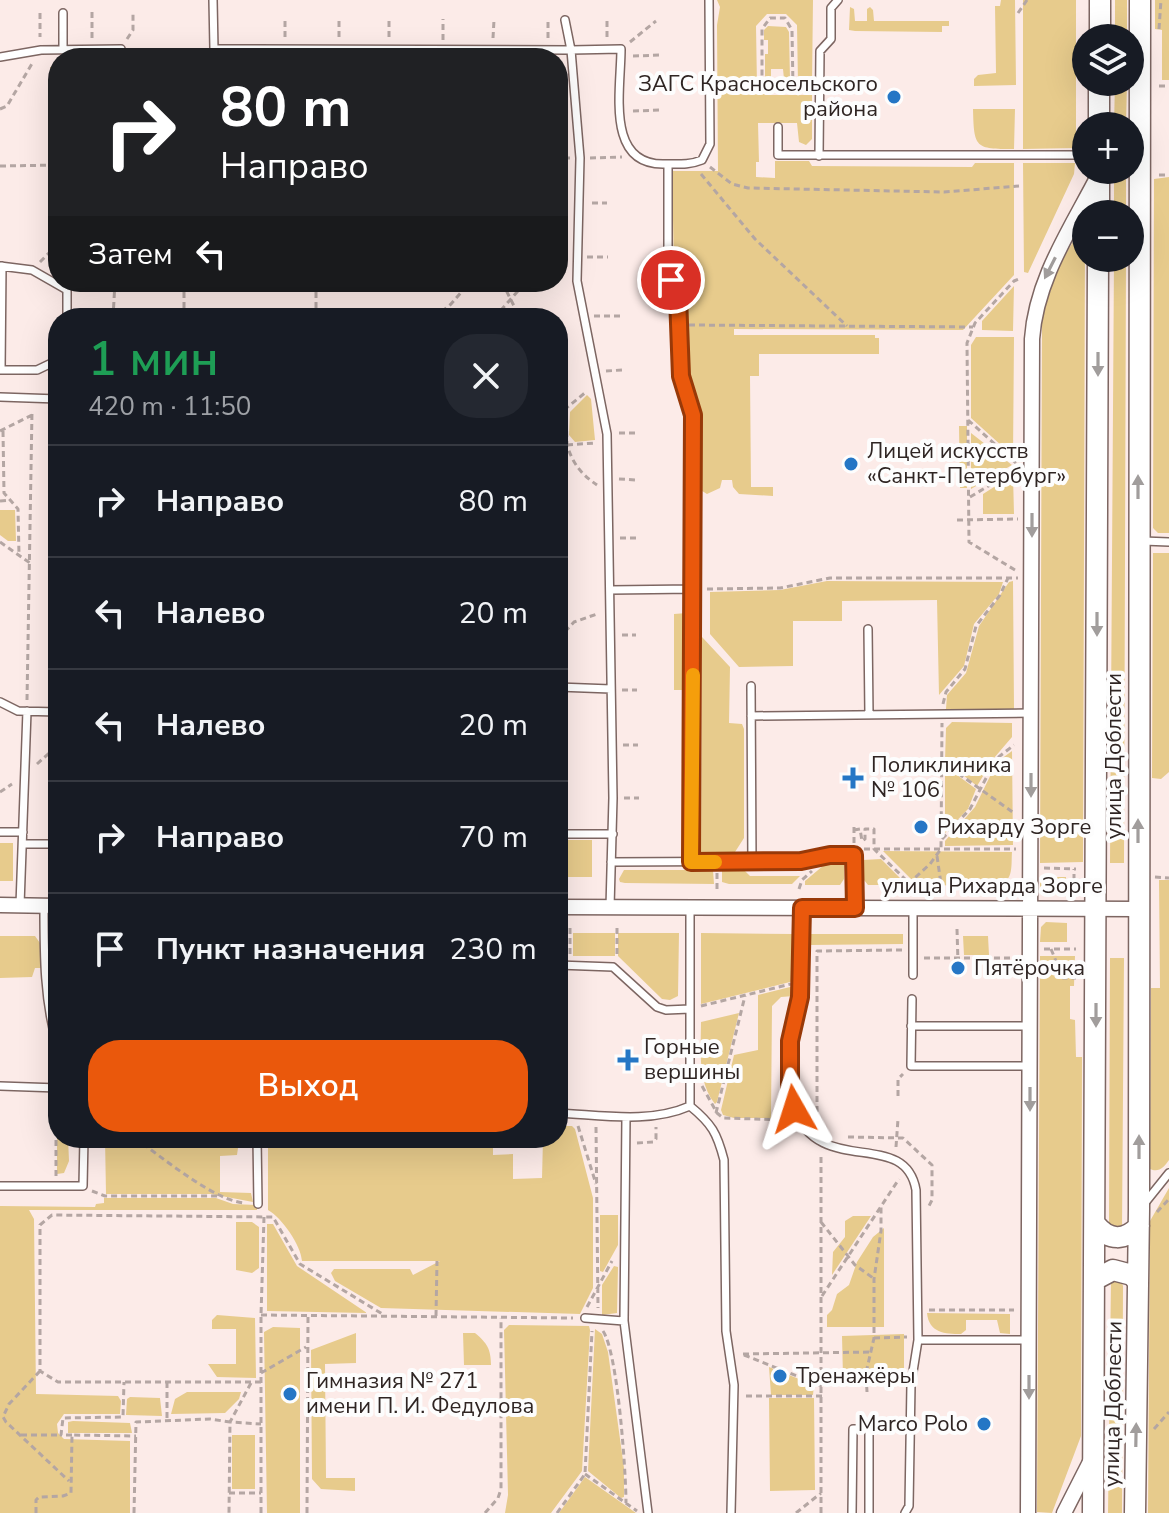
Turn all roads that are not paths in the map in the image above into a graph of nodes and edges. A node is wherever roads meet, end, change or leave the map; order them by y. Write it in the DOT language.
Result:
graph roads {
  1 [pos="213,0"];
  2 [pos="709,0"];
  3 [pos="838,0"];
  4 [pos="1100,0"];
  5 [pos="1140,0"];
  6 [pos="63,13"];
  7 [pos="565,20"];
  8 [pos="1100,24"];
  9 [pos="63,48"];
  10 [pos="214,48"];
  11 [pos="48,50"];
  12 [pos="571,50"];
  13 [pos="0,57"];
  14 [pos="778,127"];
  15 [pos="1072,155"];
  16 [pos="819,156"];
  17 [pos="668,164"];
  18 [pos="1093,184"];
  19 [pos="1,266"];
  20 [pos="1098,272"];
  21 [pos="48,279"];
  22 [pos="48,365"];
  23 [pos="1,370"];
  24 [pos="0,397"];
  25 [pos="48,399"];
  26 [pos="1138,541"];
  27 [pos="1169,542"];
  28 [pos="694,589"];
  29 [pos="610,590"];
  30 [pos="868,629"];
  31 [pos="751,686"];
  32 [pos="568,687"];
  33 [pos="611,689"];
  34 [pos="0,702"];
  35 [pos="27,711"];
  36 [pos="48,712"];
  37 [pos="1031,713"];
  38 [pos="869,715"];
  39 [pos="751,716"];
  40 [pos="0,832"];
  41 [pos="23,832"];
  42 [pos="568,834"];
  43 [pos="613,834"];
  44 [pos="23,844"];
  45 [pos="48,844"];
  46 [pos="611,862"];
  47 [pos="691,862"];
  48 [pos="752,862"];
  49 [pos="0,905"];
  50 [pos="20,905"];
  51 [pos="48,906"];
  52 [pos="568,907"];
  53 [pos="610,907"];
  54 [pos="690,908"];
  55 [pos="802,908"];
  56 [pos="855,908"];
  57 [pos="913,908"];
  58 [pos="1031,909"];
  59 [pos="1096,909"];
  60 [pos="1137,909"];
  61 [pos="48,957"];
  62 [pos="568,965"];
  63 [pos="913,975"];
  64 [pos="912,999"];
  65 [pos="48,1004"];
  66 [pos="690,1009"];
  67 [pos="911,1026"];
  68 [pos="1030,1026"];
  69 [pos="1030,1066"];
  70 [pos="0,1086"];
  71 [pos="48,1088"];
  72 [pos="690,1106"];
  73 [pos="568,1113"];
  74 [pos="626,1117"];
  75 [pos="84,1148"];
  76 [pos="257,1148"];
  77 [pos="1169,1173"];
  78 [pos="0,1186"];
  79 [pos="258,1204"];
  80 [pos="1144,1218"];
  81 [pos="1096,1225"];
  82 [pos="1096,1279"];
  83 [pos="1138,1282"];
  84 [pos="585,1318"];
  85 [pos="624,1321"];
  86 [pos="918,1340"];
  87 [pos="1029,1340"];
  88 [pos="1094,1454"];
  89 [pos="648,1513"];
  90 [pos="731,1513"];
  91 [pos="852,1513"];
  92 [pos="869,1513"];
  93 [pos="905,1513"];
  94 [pos="1028,1513"];
  95 [pos="1064,1513"];
  96 [pos="1093,1513"];
  97 [pos="1135,1513"];
  1 -- 10 [label="lane"];
  2 -- 17 [label="lane"];
  3 -- 16 [label="lane"];
  4 -- 8 [label="main road"];
  26 -- 5 [label="main road, улица Доблести, one-way"];
  6 -- 9 [label="lane"];
  7 -- 12 [label="lane"];
  11 -- 13 [label="lane"];
  12 -- 17 [label="lane"];
  12 -- 29 [label="lane"];
  14 -- 16 [label="lane"];
  15 -- 16 [label="lane"];
  17 -- 28 [label="lane"];
  18 -- 37 [label="street, one-way"];
  19 -- 21 [label="lane"];
  19 -- 23 [label="lane"];
  20 -- 59 [label="main road, улица Доблести, one-way"];
  22 -- 23 [label="lane"];
  24 -- 25 [label="lane"];
  26 -- 27 [label="lane"];
  60 -- 26 [label="main road, улица Доблести, one-way"];
  28 -- 29 [label="lane"];
  28 -- 47 [label="lane"];
  29 -- 33 [label="lane"];
  30 -- 38 [label="lane"];
  31 -- 39 [label="lane"];
  32 -- 33 [label="lane"];
  33 -- 43 [label="lane"];
  34 -- 35 [label="lane"];
  35 -- 36 [label="lane"];
  35 -- 41 [label="lane"];
  37 -- 38 [label="lane"];
  37 -- 58 [label="street, one-way"];
  38 -- 39 [label="lane"];
  39 -- 48 [label="lane"];
  40 -- 41 [label="lane"];
  41 -- 44 [label="lane"];
  42 -- 43 [label="lane"];
  43 -- 46 [label="lane"];
  44 -- 45 [label="lane"];
  44 -- 50 [label="lane"];
  46 -- 47 [label="lane"];
  46 -- 53 [label="lane"];
  47 -- 48 [label="lane"];
  48 -- 56 [label="lane"];
  49 -- 50 [label="street"];
  50 -- 51 [label="street"];
  52 -- 53 [label="street, улица Рихарда Зорге"];
  53 -- 54 [label="street, улица Рихарда Зорге"];
  54 -- 55 [label="street, улица Рихарда Зорге"];
  54 -- 66 [label="lane"];
  55 -- 56 [label="street, улица Рихарда Зорге"];
  55 -- 86 [label="lane"];
  56 -- 57 [label="street, улица Рихарда Зорге"];
  57 -- 58 [label="street, улица Рихарда Зорге"];
  57 -- 63 [label="lane"];
  58 -- 59 [label="street, улица Рихарда Зорге"];
  58 -- 68 [label="street"];
  59 -- 60 [label="street, улица Рихарда Зорге"];
  59 -- 81 [label="main road, улица Доблести, one-way"];
  80 -- 60 [label="main road, улица Доблести, one-way"];
  61 -- 65 [label="lane"];
  62 -- 66 [label="lane"];
  64 -- 67 [label="lane"];
  66 -- 72 [label="lane"];
  67 -- 68 [label="lane"];
  67 -- 69 [label="lane"];
  68 -- 69 [label="street"];
  69 -- 87 [label="street, one-way"];
  70 -- 71 [label="lane"];
  72 -- 74 [label="lane"];
  72 -- 90 [label="lane"];
  73 -- 74 [label="lane"];
  74 -- 85 [label="lane"];
  75 -- 78 [label="lane"];
  76 -- 79 [label="lane"];
  77 -- 80 [label="lane"];
  80 -- 81 [label="main road"];
  80 -- 83 [label="main road, улица Доблести"];
  81 -- 82 [label="main road, улица Доблести"];
  82 -- 83 [label="main road"];
  82 -- 88 [label="main road, улица Доблести"];
  97 -- 83 [label="main road, улица Доблести, one-way"];
  84 -- 85 [label="lane"];
  85 -- 89 [label="lane"];
  86 -- 87 [label="lane"];
  86 -- 93 [label="lane"];
  87 -- 94 [label="street, one-way"];
  88 -- 95 [label="street"];
  88 -- 96 [label="main road, улица Доблести"];
  91 -- 92 [label="lane"];
}
